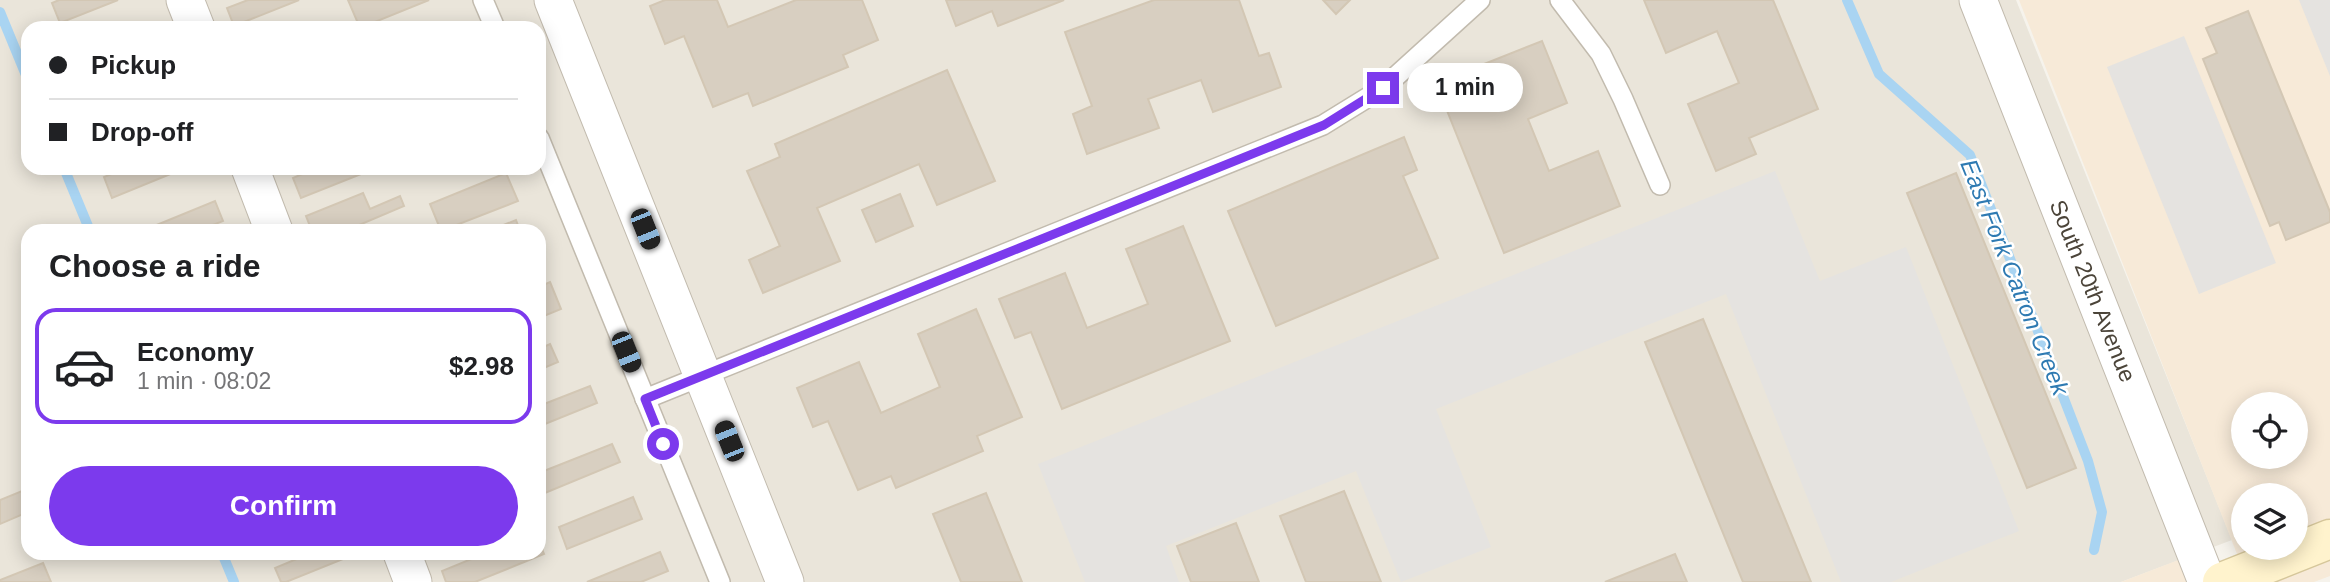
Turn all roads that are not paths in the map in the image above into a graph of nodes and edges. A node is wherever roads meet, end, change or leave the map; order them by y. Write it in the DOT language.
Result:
graph roads {
  1 [pos="184,0"];
  2 [pos="483,0"];
  3 [pos="553,0"];
  4 [pos="1480,0"];
  5 [pos="1560,0"];
  6 [pos="1978,0"];
  7 [pos="193,21"];
  8 [pos="492,21"];
  9 [pos="546,155"];
  10 [pos="253,175"];
  11 [pos="1660,185"];
  12 [pos="271,224"];
  13 [pos="703,376"];
  14 [pos="645,399"];
  15 [pos="2330,539"];
  16 [pos="405,560"];
  17 [pos="413,582"];
  18 [pos="720,582"];
  19 [pos="785,582"];
  20 [pos="2207,582"];
  21 [pos="2222,582"];
  1 -- 7 [label="street"];
  2 -- 8 [label="lane"];
  3 -- 13 [label="street"];
  4 -- 13 [label="lane"];
  5 -- 11 [label="lane"];
  6 -- 20 [label="street, South 20th Avenue"];
  9 -- 14 [label="lane"];
  10 -- 12 [label="street"];
  13 -- 14 [label="lane"];
  13 -- 19 [label="street"];
  14 -- 18 [label="lane"];
  15 -- 21 [label="main road"];
  16 -- 17 [label="street"];
}
